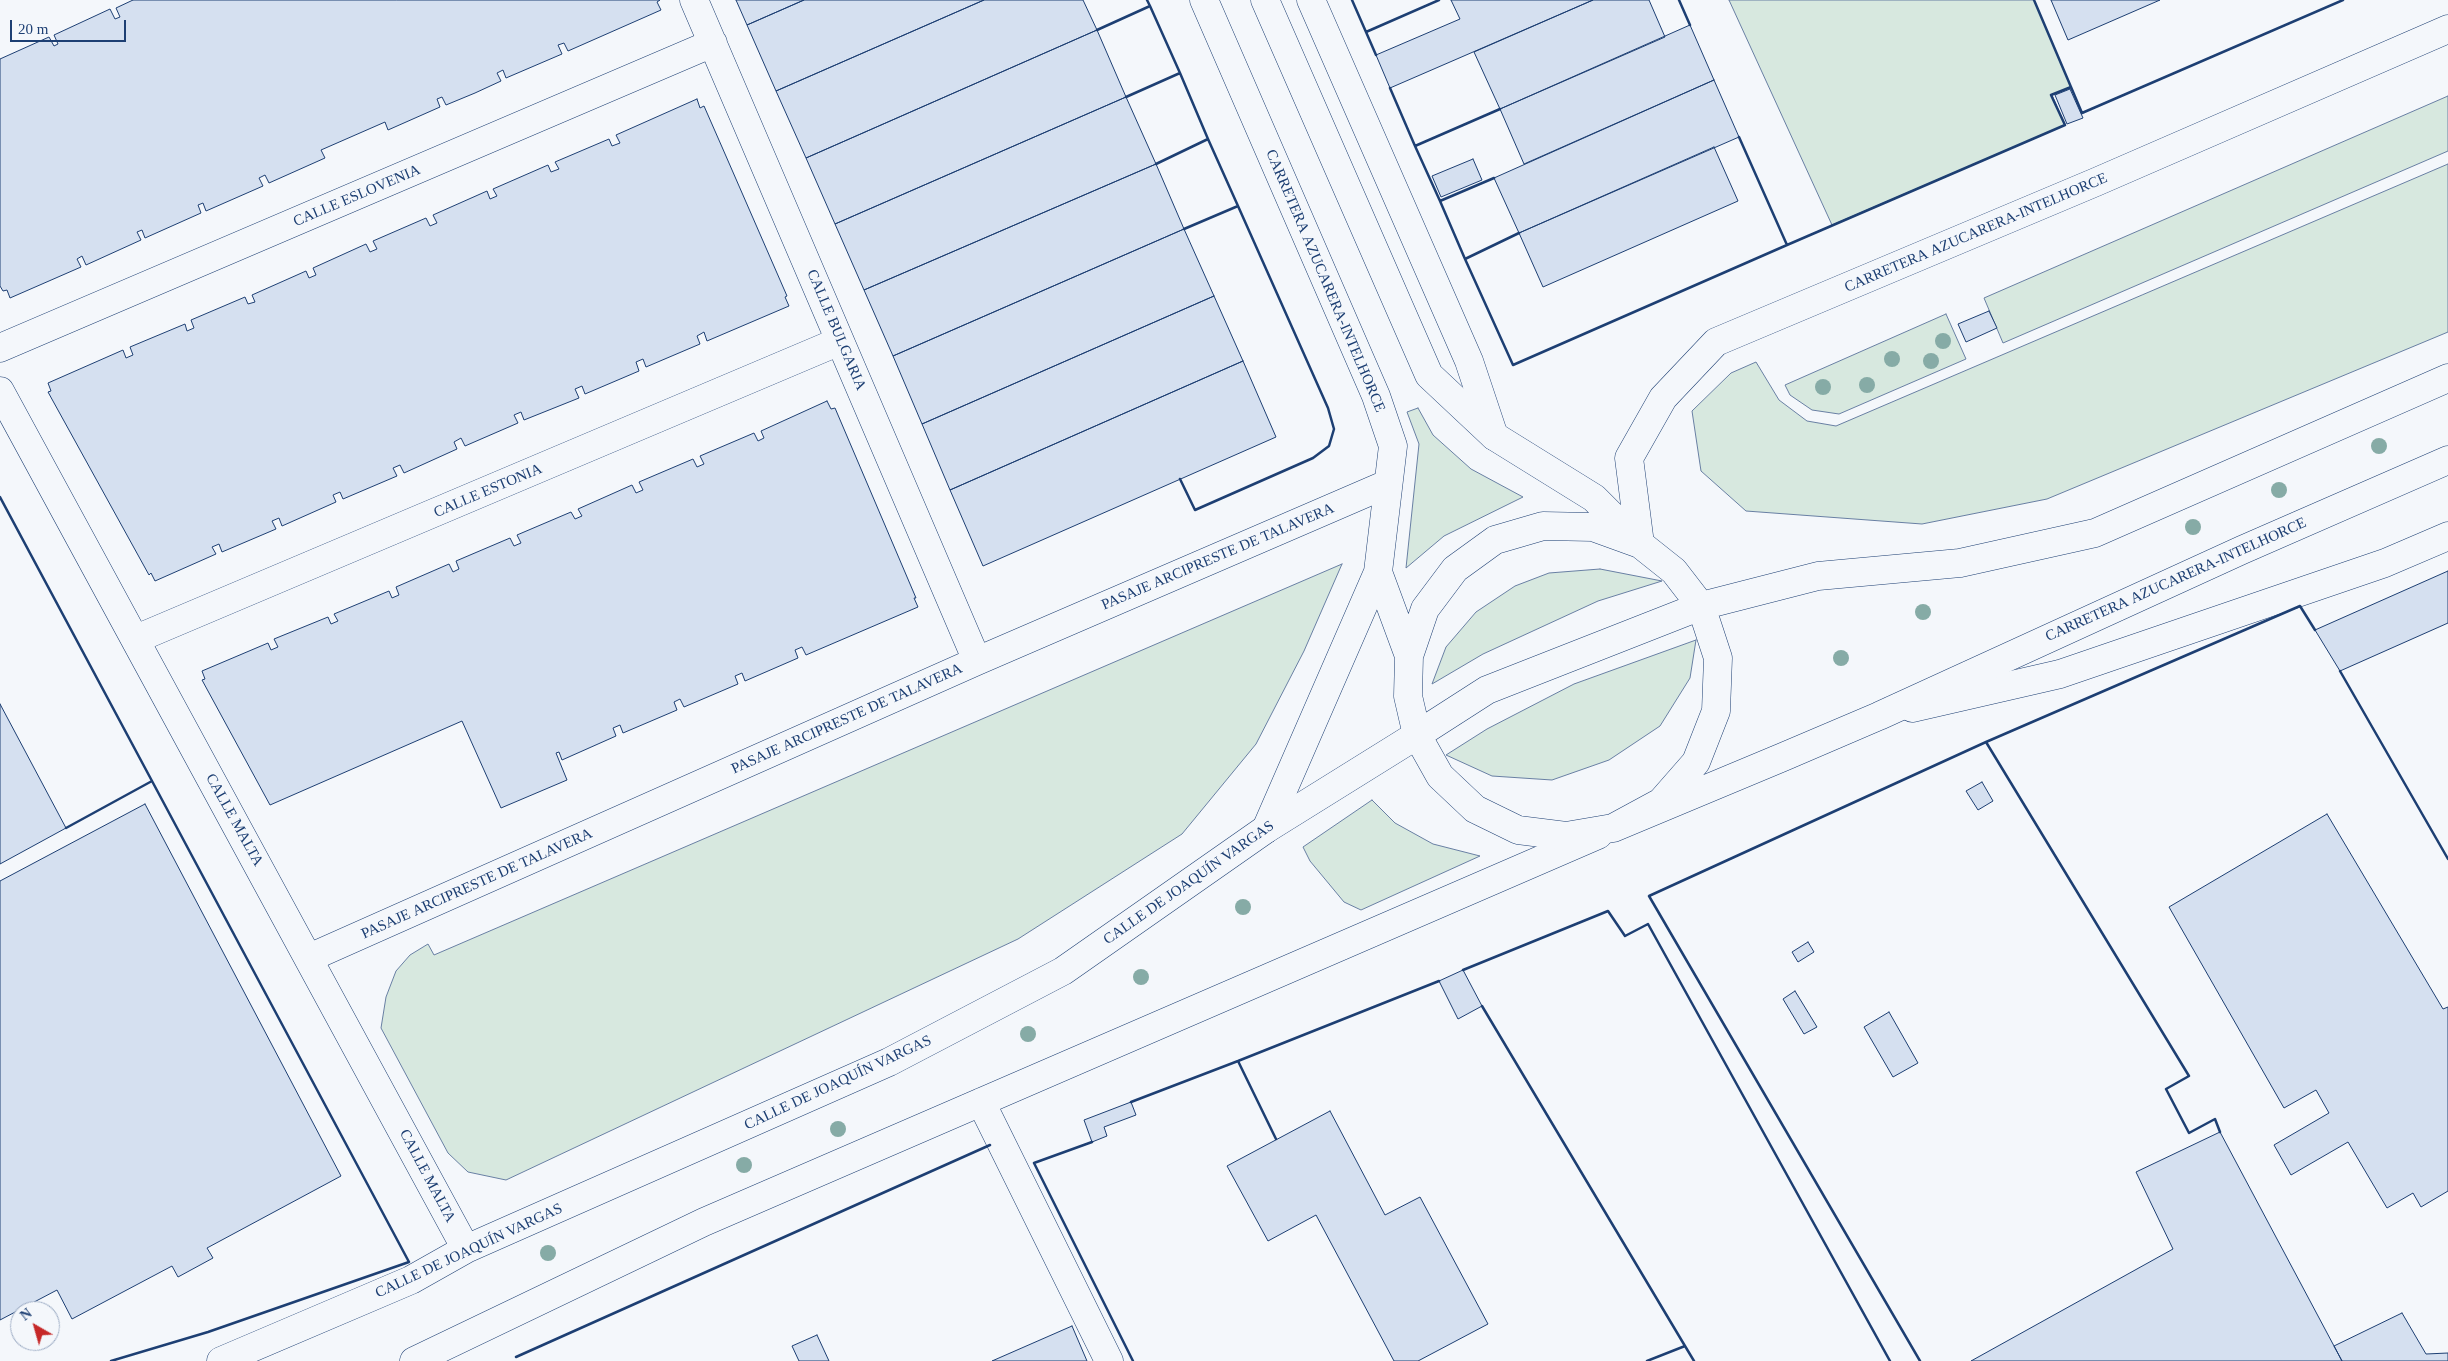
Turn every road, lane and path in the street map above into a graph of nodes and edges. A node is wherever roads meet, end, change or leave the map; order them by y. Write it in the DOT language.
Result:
graph roads {
  1 [pos="694,0"];
  2 [pos="1204,0"];
  3 [pos="1265,0"];
  4 [pos="1311,0"];
  5 [pos="2448,29"];
  6 [pos="713,43"];
  7 [pos="840,342"];
  8 [pos="0,348"];
  9 [pos="2448,378"];
  10 [pos="0,391"];
  11 [pos="1494,436"];
  12 [pos="2448,460"];
  13 [pos="1387,484"];
  14 [pos="2448,536"];
  15 [pos="1640,544"];
  16 [pos="1378,572"];
  17 [pos="1701,606"];
  18 [pos="136,639"];
  19 [pos="1409,656"];
  20 [pos="977,661"];
  21 [pos="1879,716"];
  22 [pos="1417,734"];
  23 [pos="1613,828"];
  24 [pos="1266,829"];
  25 [pos="309,958"];
  26 [pos="981,1102"];
  27 [pos="466,1249"];
  28 [pos="221,1361"];
  29 [pos="414,1361"];
  30 [pos="1109,1361"];
  1 -- 6 [label="street, CALLE BULGARIA"];
  2 -- 13 [label="street, CARRETERA AZUCARERA-INTELHORCE"];
  3 -- 11 [label="street, CARRETERA AZUCARERA-INTELHORCE"];
  4 -- 11 [label="street"];
  5 -- 15 [label="street, CARRETERA AZUCARERA-INTELHORCE"];
  6 -- 7 [label="street, CALLE BULGARIA"];
  6 -- 8 [label="street, CALLE ESLOVENIA"];
  7 -- 18 [label="street, CALLE ESTONIA"];
  7 -- 20 [label="street, CALLE BULGARIA"];
  9 -- 17 [label="street"];
  10 -- 18 [label="street, CALLE MALTA"];
  11 -- 15 [label="street, CARRETERA AZUCARERA-INTELHORCE"];
  12 -- 21 [label="street, CARRETERA AZUCARERA-INTELHORCE"];
  13 -- 16 [label="street, CARRETERA AZUCARERA-INTELHORCE"];
  13 -- 20 [label="street, PASAJE ARCIPRESTE DE TALAVERA"];
  14 -- 21 [label="street, CARRETERA AZUCARERA-INTELHORCE"];
  15 -- 17 [label="street, CARRETERA AZUCARERA-INTELHORCE"];
  15 -- 19 [label="street, CARRETERA AZUCARERA-INTELHORCE"];
  16 -- 19 [label="street, CARRETERA AZUCARERA-INTELHORCE"];
  16 -- 24 [label="street, CARRETERA AZUCARERA-INTELHORCE"];
  17 -- 22 [label="street"];
  17 -- 23 [label="street, CARRETERA AZUCARERA-INTELHORCE"];
  18 -- 25 [label="street, CALLE MALTA"];
  19 -- 22 [label="street, CARRETERA AZUCARERA-INTELHORCE"];
  20 -- 25 [label="street, PASAJE ARCIPRESTE DE TALAVERA"];
  21 -- 23 [label="street, CARRETERA AZUCARERA-INTELHORCE"];
  22 -- 23 [label="street, CARRETERA AZUCARERA-INTELHORCE"];
  22 -- 24 [label="street, CALLE DE JOAQUÍN VARGAS"];
  23 -- 26 [label="street"];
  24 -- 27 [label="street, CALLE DE JOAQUÍN VARGAS"];
  25 -- 27 [label="street, CALLE MALTA"];
  26 -- 29 [label="street"];
  26 -- 30 [label="street"];
  27 -- 28 [label="street, CALLE DE JOAQUÍN VARGAS"];
}
